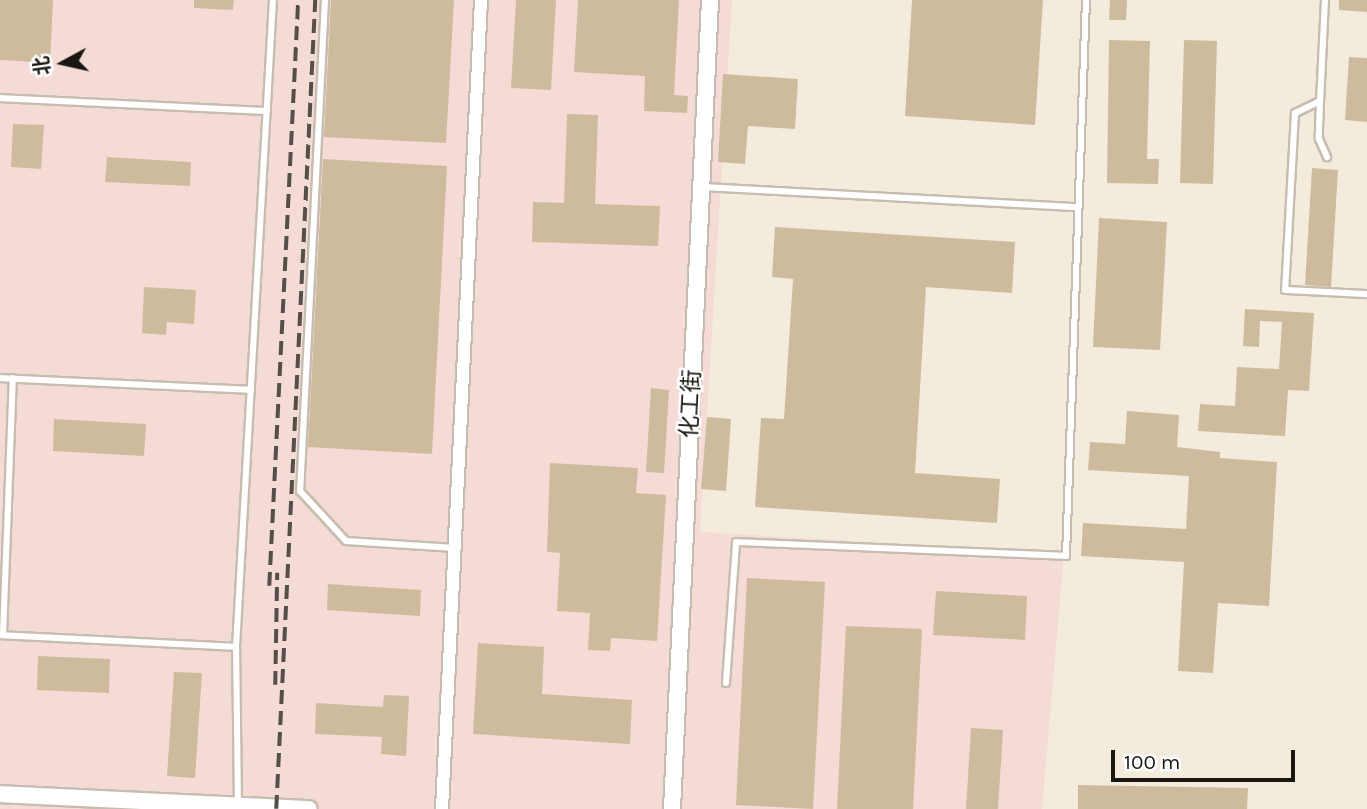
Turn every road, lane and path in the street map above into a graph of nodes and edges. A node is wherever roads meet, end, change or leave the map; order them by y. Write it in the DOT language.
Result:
graph roads {
  1 [pos="273,0"];
  2 [pos="325,0"];
  3 [pos="481,0"];
  4 [pos="710,0"];
  5 [pos="1086,0"];
  6 [pos="1325,0"];
  7 [pos="0,98"];
  8 [pos="1320,101"];
  9 [pos="267,111"];
  10 [pos="1327,157"];
  11 [pos="701,187"];
  12 [pos="1074,207"];
  13 [pos="1367,294"];
  14 [pos="0,378"];
  15 [pos="13,379"];
  16 [pos="251,390"];
  17 [pos="455,548"];
  18 [pos="1,635"];
  19 [pos="236,647"];
  20 [pos="726,683"];
  21 [pos="0,794"];
  22 [pos="238,807"];
  23 [pos="309,809"];
  24 [pos="442,809"];
  25 [pos="672,809"];
  1 -- 9 [label="lane"];
  2 -- 17 [label="lane"];
  3 -- 17 [label="street"];
  4 -- 11 [label="street, 化工街"];
  5 -- 12 [label="lane"];
  6 -- 8 [label="lane"];
  7 -- 9 [label="lane"];
  8 -- 10 [label="lane"];
  8 -- 13 [label="lane"];
  9 -- 16 [label="lane"];
  11 -- 12 [label="lane"];
  11 -- 25 [label="street, 化工街"];
  12 -- 20 [label="lane"];
  14 -- 15 [label="lane"];
  15 -- 16 [label="lane"];
  15 -- 18 [label="lane"];
  16 -- 19 [label="lane"];
  17 -- 24 [label="street"];
  18 -- 19 [label="lane"];
  19 -- 22 [label="lane"];
  21 -- 22 [label="street"];
  22 -- 23 [label="street"];
}
